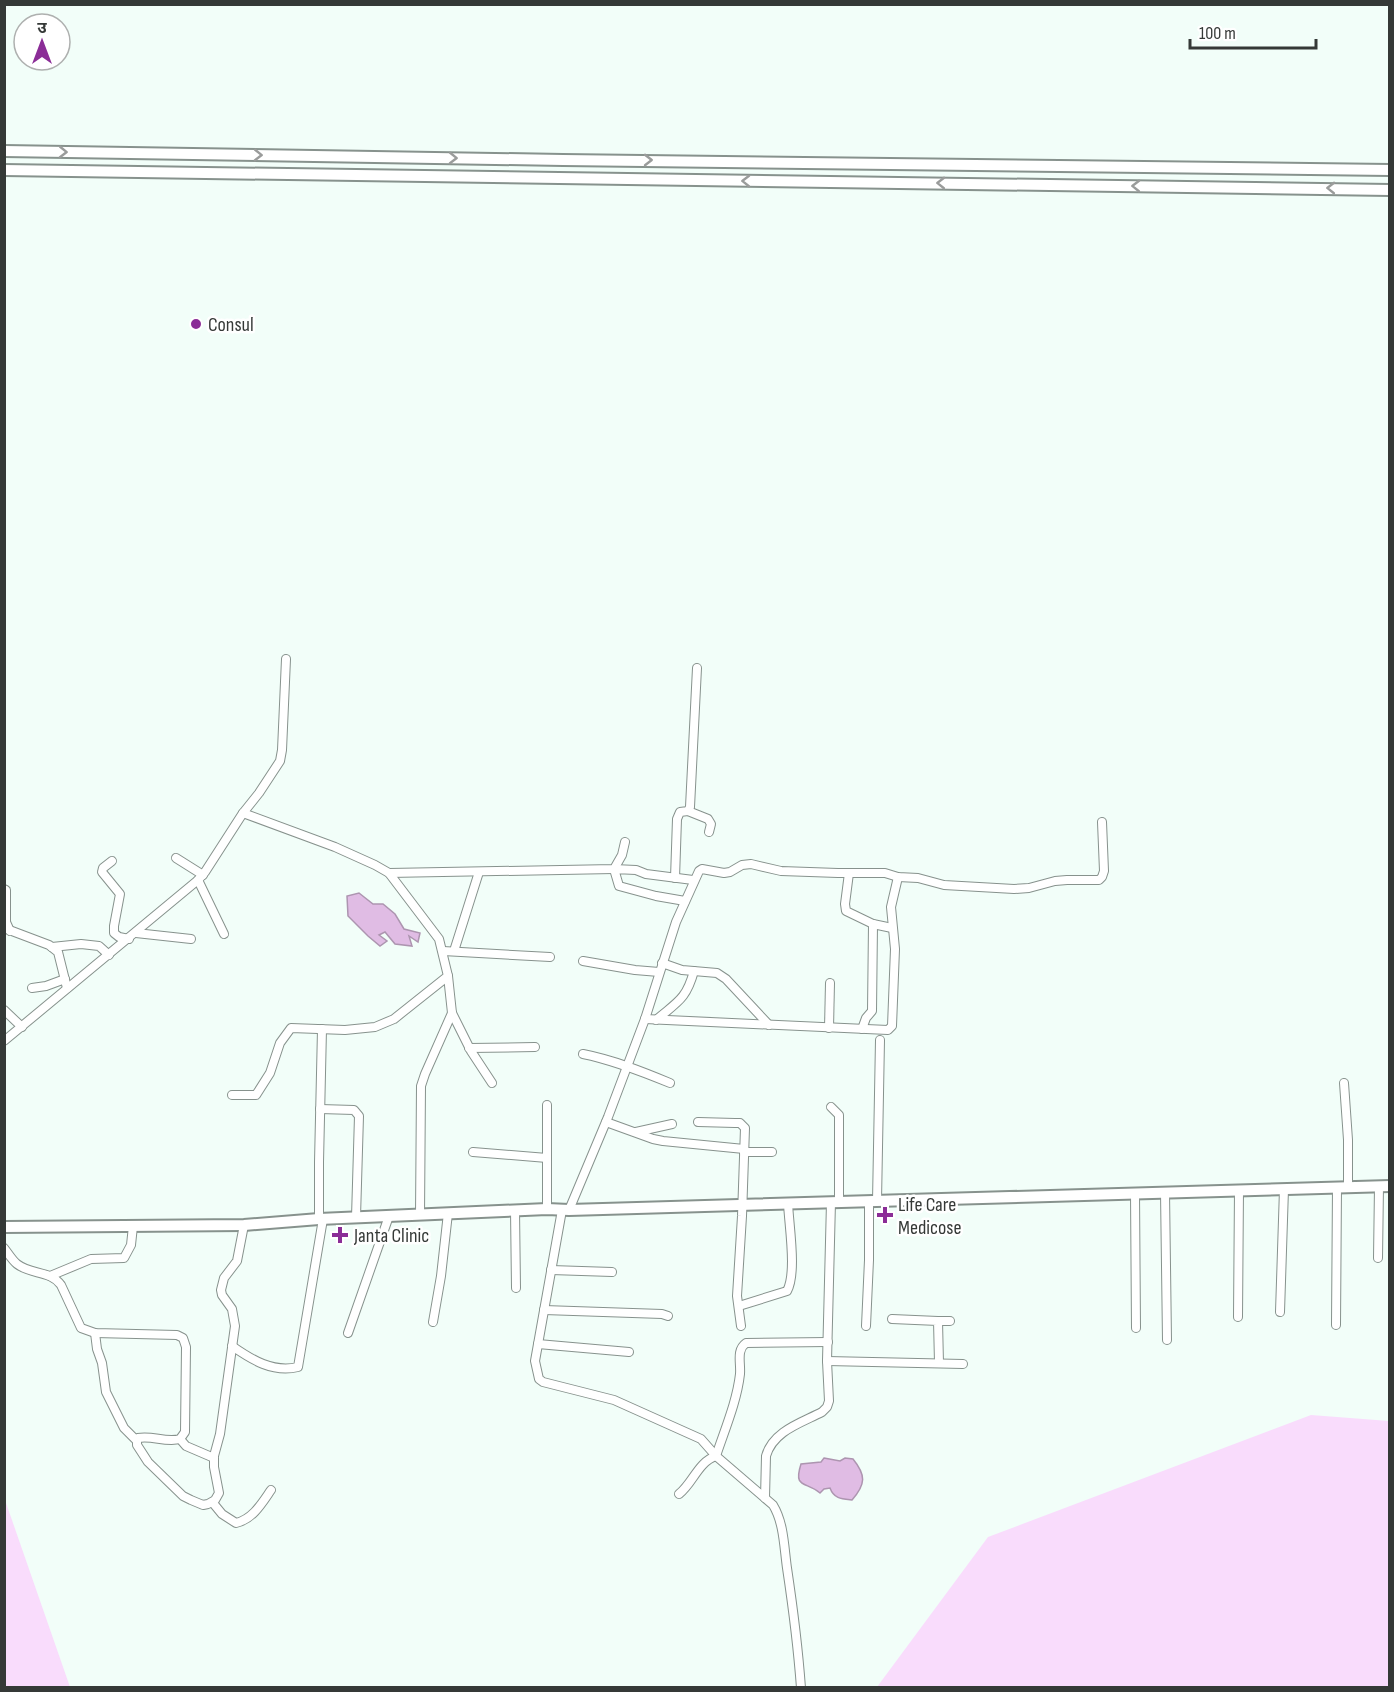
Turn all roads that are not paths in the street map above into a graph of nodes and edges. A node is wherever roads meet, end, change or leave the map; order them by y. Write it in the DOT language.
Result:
graph roads {
  1 [pos="4,151"];
  2 [pos="1221,168"];
  3 [pos="4,170"];
  4 [pos="1389,170"];
  5 [pos="1221,187"];
  6 [pos="1389,190"];
  7 [pos="286,659"];
  8 [pos="697,668"];
  9 [pos="688,811"];
  10 [pos="243,813"];
  11 [pos="1102,822"];
  12 [pos="709,832"];
  13 [pos="625,842"];
  14 [pos="176,858"];
  15 [pos="112,861"];
  16 [pos="614,869"];
  17 [pos="479,872"];
  18 [pos="389,873"];
  19 [pos="849,873"];
  20 [pos="201,877"];
  21 [pos="898,877"];
  22 [pos="675,878"];
  23 [pos="693,880"];
  24 [pos="4,889"];
  25 [pos="685,901"];
  26 [pos="873,924"];
  27 [pos="892,928"];
  28 [pos="6,931"];
  29 [pos="136,933"];
  30 [pos="224,934"];
  31 [pos="129,939"];
  32 [pos="191,939"];
  33 [pos="52,947"];
  34 [pos="443,951"];
  35 [pos="454,951"];
  36 [pos="110,955"];
  37 [pos="550,957"];
  38 [pos="583,961"];
  39 [pos="662,963"];
  40 [pos="694,971"];
  41 [pos="659,972"];
  42 [pos="448,976"];
  43 [pos="66,983"];
  44 [pos="830,983"];
  45 [pos="32,988"];
  46 [pos="4,1010"];
  47 [pos="452,1013"];
  48 [pos="645,1019"];
  49 [pos="656,1020"];
  50 [pos="769,1025"];
  51 [pos="22,1027"];
  52 [pos="829,1028"];
  53 [pos="322,1029"];
  54 [pos="862,1029"];
  55 [pos="880,1040"];
  56 [pos="4,1041"];
  57 [pos="535,1047"];
  58 [pos="469,1048"];
  59 [pos="583,1054"];
  60 [pos="627,1066"];
  61 [pos="492,1083"];
  62 [pos="670,1083"];
  63 [pos="1344,1083"];
  64 [pos="232,1095"];
  65 [pos="547,1106"];
  66 [pos="831,1107"];
  67 [pos="320,1109"];
  68 [pos="606,1122"];
  69 [pos="698,1122"];
  70 [pos="672,1124"];
  71 [pos="634,1132"];
  72 [pos="744,1151"];
  73 [pos="473,1152"];
  74 [pos="772,1152"];
  75 [pos="547,1158"];
  76 [pos="1384,1186"];
  77 [pos="1343,1187"];
  78 [pos="1284,1189"];
  79 [pos="1239,1190"];
  80 [pos="1165,1192"];
  81 [pos="1136,1193"];
  82 [pos="873,1201"];
  83 [pos="835,1202"];
  84 [pos="788,1203"];
  85 [pos="742,1205"];
  86 [pos="548,1209"];
  87 [pos="515,1210"];
  88 [pos="565,1210"];
  89 [pos="448,1214"];
  90 [pos="420,1215"];
  91 [pos="389,1216"];
  92 [pos="356,1217"];
  93 [pos="321,1219"];
  94 [pos="244,1225"];
  95 [pos="133,1226"];
  96 [pos="4,1227"];
  97 [pos="4,1248"];
  98 [pos="1378,1258"];
  99 [pos="551,1270"];
  100 [pos="612,1272"];
  101 [pos="50,1276"];
  102 [pos="516,1288"];
  103 [pos="739,1306"];
  104 [pos="544,1310"];
  105 [pos="1280,1312"];
  106 [pos="668,1316"];
  107 [pos="1238,1317"];
  108 [pos="892,1319"];
  109 [pos="938,1321"];
  110 [pos="950,1321"];
  111 [pos="433,1322"];
  112 [pos="1336,1325"];
  113 [pos="741,1326"];
  114 [pos="867,1326"];
  115 [pos="1136,1328"];
  116 [pos="95,1333"];
  117 [pos="348,1333"];
  118 [pos="1167,1340"];
  119 [pos="828,1342"];
  120 [pos="538,1344"];
  121 [pos="232,1346"];
  122 [pos="629,1352"];
  123 [pos="827,1361"];
  124 [pos="939,1363"];
  125 [pos="963,1364"];
  126 [pos="180,1439"];
  127 [pos="137,1441"];
  128 [pos="716,1456"];
  129 [pos="214,1458"];
  130 [pos="271,1490"];
  131 [pos="679,1494"];
  132 [pos="765,1498"];
  133 [pos="213,1503"];
  134 [pos="801,1688"];
  1 -- 2 [label="street, one-way"];
  2 -- 4 [label="street"];
  2 -- 5 [label="street"];
  5 -- 3 [label="street, one-way"];
  6 -- 5 [label="street, one-way"];
  7 -- 10 [label="street"];
  8 -- 9 [label="street"];
  9 -- 12 [label="street"];
  9 -- 22 [label="street"];
  10 -- 18 [label="street"];
  10 -- 20 [label="street"];
  11 -- 21 [label="street"];
  13 -- 16 [label="street"];
  14 -- 20 [label="street"];
  15 -- 31 [label="street"];
  16 -- 17 [label="street"];
  16 -- 22 [label="street"];
  16 -- 25 [label="street"];
  17 -- 18 [label="street"];
  17 -- 35 [label="street"];
  18 -- 34 [label="street"];
  19 -- 21 [label="street"];
  19 -- 23 [label="street"];
  19 -- 26 [label="street"];
  20 -- 29 [label="street"];
  20 -- 30 [label="street"];
  21 -- 27 [label="street"];
  22 -- 23 [label="street"];
  23 -- 25 [label="street"];
  24 -- 28 [label="street"];
  25 -- 39 [label="street"];
  26 -- 27 [label="street"];
  26 -- 54 [label="street"];
  27 -- 54 [label="street"];
  28 -- 33 [label="street"];
  29 -- 31 [label="street"];
  29 -- 32 [label="street"];
  31 -- 36 [label="street"];
  33 -- 36 [label="street"];
  33 -- 43 [label="street"];
  34 -- 35 [label="street"];
  34 -- 42 [label="street"];
  35 -- 37 [label="street"];
  36 -- 43 [label="street"];
  38 -- 41 [label="street"];
  39 -- 40 [label="street"];
  39 -- 41 [label="street"];
  40 -- 49 [label="street"];
  40 -- 50 [label="street"];
  41 -- 48 [label="street"];
  42 -- 47 [label="street"];
  42 -- 53 [label="street"];
  43 -- 45 [label="street"];
  43 -- 51 [label="street"];
  44 -- 52 [label="street"];
  46 -- 51 [label="street"];
  47 -- 58 [label="street"];
  47 -- 90 [label="street"];
  48 -- 49 [label="street"];
  48 -- 60 [label="street"];
  49 -- 50 [label="street"];
  50 -- 52 [label="street"];
  51 -- 56 [label="street"];
  52 -- 54 [label="street"];
  53 -- 64 [label="street"];
  53 -- 67 [label="street"];
  55 -- 82 [label="street"];
  57 -- 58 [label="street"];
  58 -- 61 [label="street"];
  59 -- 60 [label="street"];
  60 -- 62 [label="street"];
  60 -- 68 [label="street"];
  63 -- 77 [label="street"];
  65 -- 75 [label="street"];
  66 -- 83 [label="street"];
  67 -- 92 [label="street"];
  67 -- 93 [label="street"];
  68 -- 71 [label="street"];
  68 -- 88 [label="street"];
  69 -- 72 [label="street"];
  70 -- 71 [label="street"];
  71 -- 72 [label="street"];
  72 -- 74 [label="street"];
  72 -- 85 [label="street"];
  73 -- 75 [label="street"];
  75 -- 86 [label="street"];
  76 -- 77 [label="street"];
  76 -- 98 [label="street"];
  77 -- 78 [label="street"];
  77 -- 112 [label="street"];
  78 -- 79 [label="street"];
  78 -- 105 [label="street"];
  79 -- 80 [label="street"];
  79 -- 107 [label="street"];
  80 -- 81 [label="street"];
  80 -- 118 [label="street"];
  81 -- 82 [label="street"];
  81 -- 115 [label="street"];
  82 -- 83 [label="street"];
  82 -- 114 [label="street"];
  83 -- 84 [label="street"];
  83 -- 119 [label="street"];
  84 -- 85 [label="street"];
  84 -- 103 [label="street"];
  85 -- 88 [label="street"];
  85 -- 103 [label="street"];
  86 -- 87 [label="street"];
  86 -- 88 [label="street"];
  87 -- 89 [label="street"];
  87 -- 102 [label="street"];
  88 -- 99 [label="street"];
  89 -- 90 [label="street"];
  89 -- 111 [label="street"];
  90 -- 91 [label="street"];
  91 -- 92 [label="street"];
  91 -- 117 [label="street"];
  92 -- 93 [label="street"];
  93 -- 94 [label="street"];
  93 -- 121 [label="street"];
  94 -- 95 [label="street"];
  94 -- 121 [label="street"];
  95 -- 96 [label="street"];
  95 -- 101 [label="street"];
  97 -- 101 [label="street"];
  99 -- 100 [label="street"];
  99 -- 104 [label="street"];
  101 -- 116 [label="street"];
  103 -- 113 [label="street"];
  104 -- 106 [label="street"];
  104 -- 120 [label="street"];
  108 -- 109 [label="street"];
  109 -- 110 [label="street"];
  109 -- 124 [label="street"];
  116 -- 126 [label="street"];
  116 -- 127 [label="street"];
  119 -- 123 [label="street"];
  119 -- 128 [label="street"];
  120 -- 122 [label="street"];
  120 -- 128 [label="street"];
  121 -- 129 [label="street"];
  123 -- 124 [label="street"];
  123 -- 132 [label="street"];
  124 -- 125 [label="street"];
  126 -- 127 [label="street"];
  126 -- 129 [label="street"];
  127 -- 133 [label="street"];
  128 -- 131 [label="street"];
  128 -- 132 [label="street"];
  129 -- 133 [label="street"];
  130 -- 133 [label="street"];
  132 -- 134 [label="street"];
}
